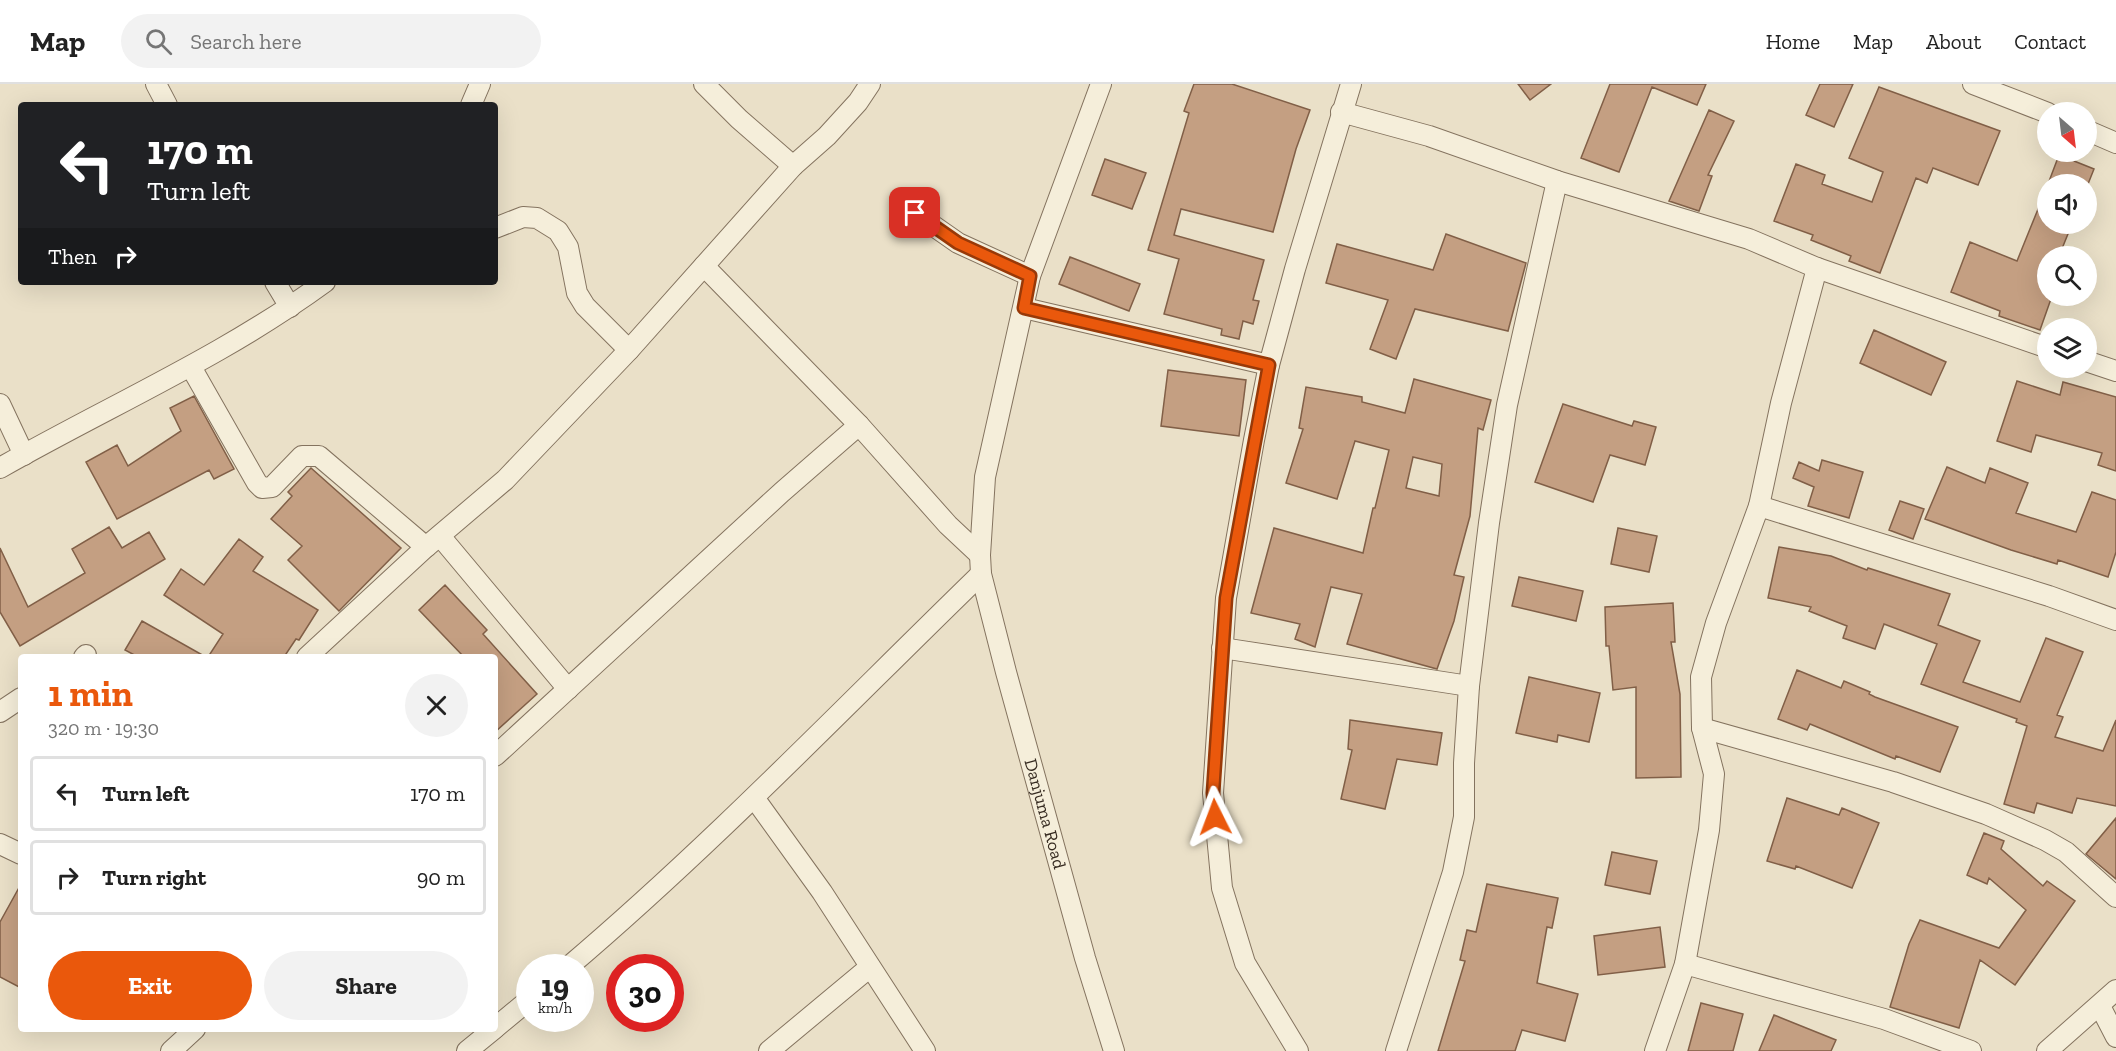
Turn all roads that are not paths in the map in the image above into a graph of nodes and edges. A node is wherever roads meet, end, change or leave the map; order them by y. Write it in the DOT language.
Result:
graph roads {
  1 [pos="156,84"];
  2 [pos="480,84"];
  3 [pos="704,84"];
  4 [pos="870,84"];
  5 [pos="1101,84"];
  6 [pos="1351,84"];
  7 [pos="1973,84"];
  8 [pos="165,102"];
  9 [pos="472,102"];
  10 [pos="2037,109"];
  11 [pos="1341,112"];
  12 [pos="2097,135"];
  13 [pos="2116,143"];
  14 [pos="793,166"];
  15 [pos="1557,181"];
  16 [pos="915,213"];
  17 [pos="498,227"];
  18 [pos="704,266"];
  19 [pos="1817,267"];
  20 [pos="1030,276"];
  21 [pos="277,285"];
  22 [pos="321,285"];
  23 [pos="290,307"];
  24 [pos="1024,308"];
  25 [pos="2037,344"];
  26 [pos="629,350"];
  27 [pos="2097,364"];
  28 [pos="1269,365"];
  29 [pos="191,367"];
  30 [pos="2116,370"];
  31 [pos="0,404"];
  32 [pos="859,425"];
  33 [pos="24,455"];
  34 [pos="0,468"];
  35 [pos="1760,506"];
  36 [pos="433,542"];
  37 [pos="981,564"];
  38 [pos="2116,620"];
  39 [pos="1222,648"];
  40 [pos="310,654"];
  41 [pos="1469,686"];
  42 [pos="568,689"];
  43 [pos="18,700"];
  44 [pos="0,712"];
  45 [pos="1702,728"];
  46 [pos="498,753"];
  47 [pos="755,799"];
  48 [pos="0,844"];
  49 [pos="18,853"];
  50 [pos="2116,897"];
  51 [pos="583,954"];
  52 [pos="1685,964"];
  53 [pos="870,967"];
  54 [pos="2116,990"];
  55 [pos="2100,1006"];
  56 [pos="516,1010"];
  57 [pos="498,1025"];
  58 [pos="192,1032"];
  59 [pos="489,1032"];
  60 [pos="2116,1037"];
  61 [pos="171,1051"];
  62 [pos="467,1051"];
  63 [pos="769,1051"];
  64 [pos="925,1051"];
  65 [pos="1114,1051"];
  66 [pos="1298,1051"];
  67 [pos="1396,1051"];
  68 [pos="1655,1051"];
  69 [pos="1971,1051"];
  70 [pos="2047,1051"];
  1 -- 8 [label="street"];
  2 -- 9 [label="street"];
  3 -- 14 [label="street"];
  4 -- 14 [label="street"];
  5 -- 20 [label="street"];
  6 -- 11 [label="street"];
  7 -- 10 [label="street"];
  11 -- 15 [label="street"];
  11 -- 28 [label="street"];
  12 -- 13 [label="street"];
  14 -- 18 [label="street"];
  15 -- 19 [label="street"];
  15 -- 41 [label="street"];
  16 -- 20 [label="street"];
  17 -- 26 [label="street"];
  18 -- 26 [label="street"];
  18 -- 32 [label="street"];
  19 -- 25 [label="street"];
  19 -- 35 [label="street"];
  20 -- 24 [label="street"];
  21 -- 23 [label="street"];
  22 -- 23 [label="street"];
  23 -- 29 [label="street"];
  24 -- 28 [label="street"];
  24 -- 37 [label="street"];
  26 -- 36 [label="street"];
  27 -- 30 [label="street"];
  28 -- 39 [label="street"];
  29 -- 33 [label="street"];
  29 -- 36 [label="street"];
  31 -- 33 [label="street"];
  32 -- 37 [label="street"];
  32 -- 42 [label="street"];
  33 -- 34 [label="street"];
  35 -- 38 [label="street"];
  35 -- 45 [label="street"];
  36 -- 40 [label="street"];
  36 -- 42 [label="street"];
  37 -- 47 [label="street"];
  37 -- 65 [label="street, Danjuma Road"];
  39 -- 41 [label="street"];
  39 -- 66 [label="street"];
  41 -- 67 [label="street"];
  42 -- 46 [label="street"];
  43 -- 44 [label="street"];
  45 -- 50 [label="street"];
  45 -- 52 [label="street"];
  47 -- 51 [label="street"];
  47 -- 53 [label="street"];
  48 -- 49 [label="street"];
  52 -- 68 [label="street"];
  52 -- 69 [label="street"];
  53 -- 63 [label="street"];
  53 -- 64 [label="street"];
  54 -- 55 [label="street"];
  55 -- 60 [label="street"];
  55 -- 70 [label="street"];
  56 -- 57 [label="street"];
  58 -- 61 [label="street"];
  59 -- 62 [label="street"];
}
